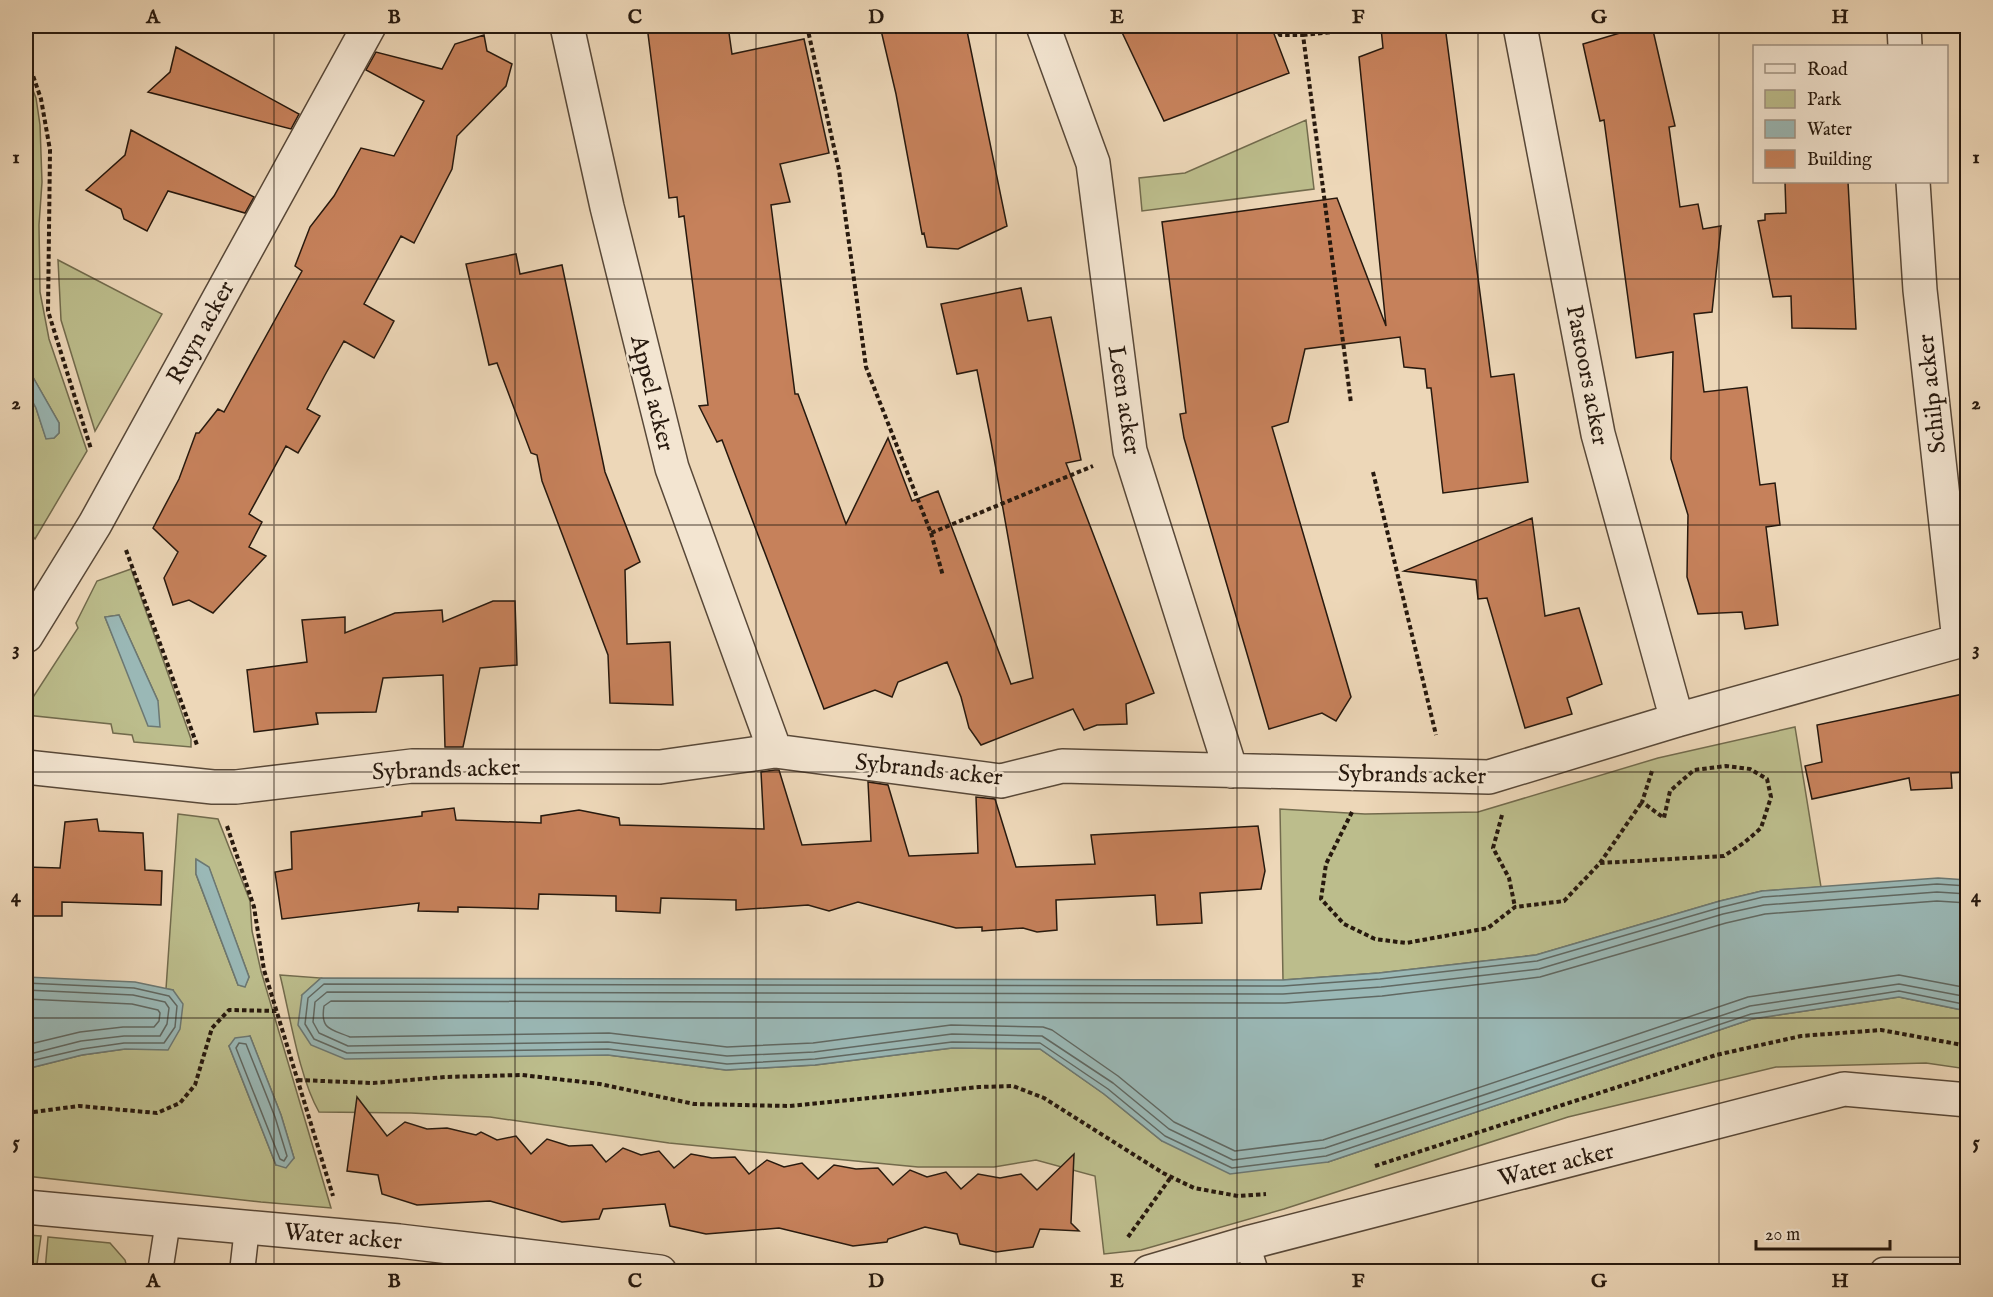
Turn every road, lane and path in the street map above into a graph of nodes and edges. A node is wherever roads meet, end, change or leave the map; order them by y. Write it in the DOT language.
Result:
graph roads {
  1 [pos="369,26"];
  2 [pos="567,26"];
  3 [pos="807,26"];
  4 [pos="1043,26"];
  5 [pos="1276,26"];
  6 [pos="1356,26"];
  7 [pos="1520,26"];
  8 [pos="1904,26"];
  9 [pos="1303,34"];
  10 [pos="1905,45"];
  11 [pos="26,55"];
  12 [pos="1913,183"];
  13 [pos="1351,403"];
  14 [pos="1130,451"];
  15 [pos="1374,472"];
  16 [pos="108,501"];
  17 [pos="931,533"];
  18 [pos="944,576"];
  19 [pos="26,636"];
  20 [pos="1959,641"];
  21 [pos="1677,720"];
  22 [pos="1642,730"];
  23 [pos="775,751"];
  24 [pos="26,767"];
  25 [pos="1515,770"];
  26 [pos="1231,771"];
  27 [pos="1362,774"];
  28 [pos="1446,777"];
  29 [pos="213,787"];
  30 [pos="1642,802"];
  31 [pos="1600,863"];
  32 [pos="1515,907"];
  33 [pos="277,1011"];
  34 [pos="1968,1046"];
  35 [pos="298,1080"];
  36 [pos="1968,1100"];
  37 [pos="26,1113"];
  38 [pos="1372,1167"];
  39 [pos="1171,1177"];
  40 [pos="1271,1194"];
  41 [pos="26,1207"];
  42 [pos="168,1221"];
  43 [pos="247,1228"];
  44 [pos="344,1236"];
  45 [pos="1124,1243"];
  46 [pos="1252,1258"];
  47 [pos="1968,1270"];
  48 [pos="160,1272"];
  49 [pos="242,1272"];
  50 [pos="660,1272"];
  51 [pos="1149,1272"];
  52 [pos="1883,1272"];
  1 -- 16 [label="street, Ruyn acker"];
  2 -- 23 [label="street, Appel acker"];
  3 -- 17 [label="path"];
  4 -- 14 [label="street, Leen acker"];
  5 -- 9 [label="path"];
  6 -- 9 [label="path"];
  7 -- 21 [label="street, Pastoors acker"];
  8 -- 10 [label="street"];
  9 -- 13 [label="path"];
  11 -- 16 [label="path"];
  12 -- 20 [label="street, Schilp acker"];
  14 -- 17 [label="path"];
  14 -- 26 [label="street, Leen acker"];
  15 -- 28 [label="path"];
  16 -- 19 [label="street, Ruyn acker"];
  16 -- 29 [label="path"];
  17 -- 18 [label="path"];
  20 -- 21 [label="street, Sybrands acker"];
  21 -- 22 [label="street, Sybrands acker"];
  22 -- 25 [label="street, Sybrands acker"];
  22 -- 30 [label="path"];
  23 -- 26 [label="street, Sybrands acker"];
  23 -- 29 [label="street, Sybrands acker"];
  24 -- 29 [label="street, Sybrands acker"];
  25 -- 28 [label="street, Sybrands acker"];
  25 -- 32 [label="path"];
  26 -- 27 [label="street, Sybrands acker"];
  27 -- 28 [label="street, Sybrands acker"];
  27 -- 32 [label="path"];
  29 -- 33 [label="path"];
  30 -- 31 [label="path"];
  30 -- 31 [label="path"];
  31 -- 32 [label="path"];
  33 -- 35 [label="path"];
  33 -- 37 [label="path"];
  34 -- 38 [label="path"];
  35 -- 39 [label="path"];
  35 -- 44 [label="path"];
  36 -- 46 [label="street, Water acker"];
  39 -- 40 [label="path"];
  39 -- 45 [label="path"];
  41 -- 42 [label="street, Water acker"];
  42 -- 43 [label="street, Water acker"];
  42 -- 48 [label="lane"];
  43 -- 44 [label="street, Water acker"];
  43 -- 49 [label="lane"];
  44 -- 50 [label="street, Water acker"];
  46 -- 51 [label="street, Water acker"];
  47 -- 52 [label="lane"];
}
